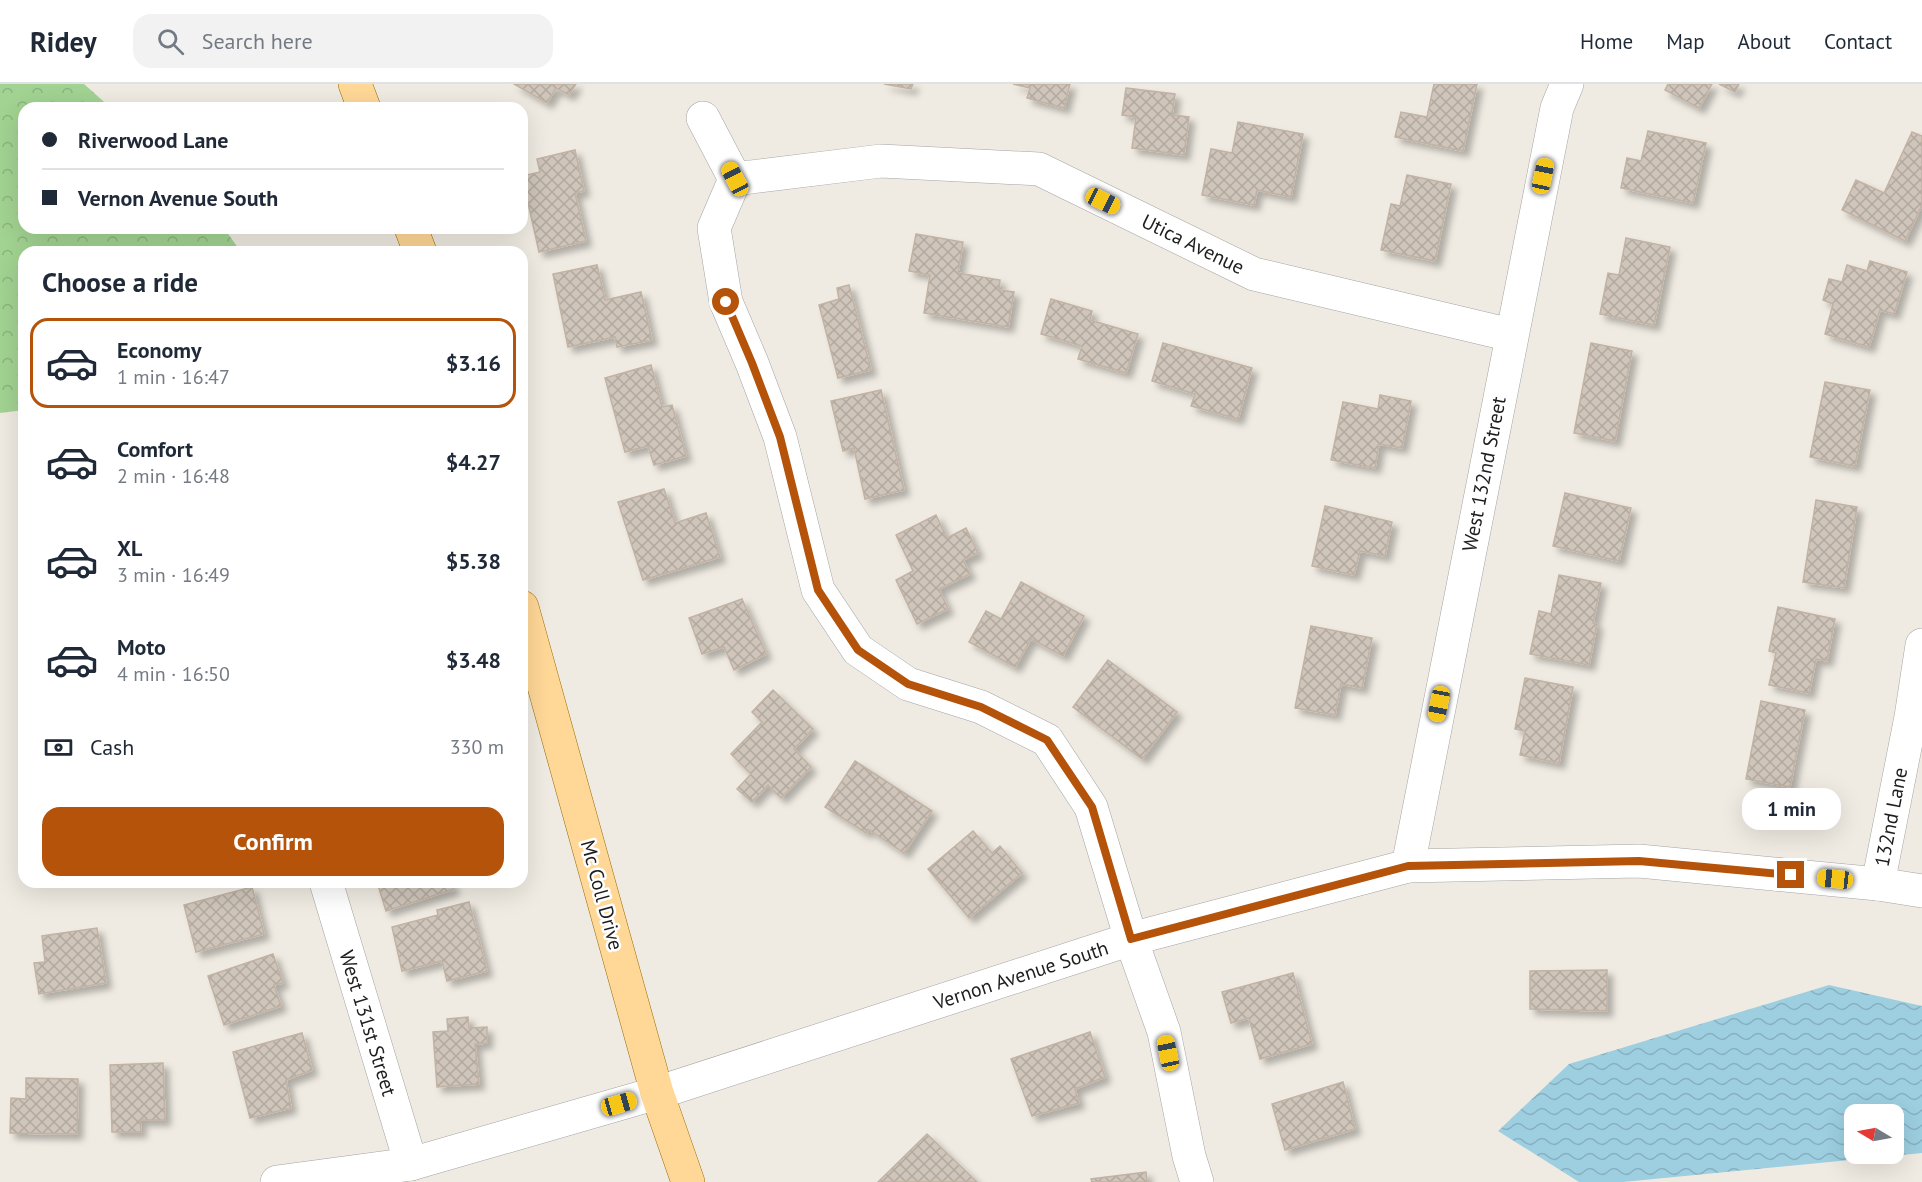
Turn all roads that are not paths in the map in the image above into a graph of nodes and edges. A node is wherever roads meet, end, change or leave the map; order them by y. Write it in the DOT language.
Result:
graph roads {
  1 [pos="355,84"];
  2 [pos="1567,84"];
  3 [pos="362,102"];
  4 [pos="703,118"];
  5 [pos="735,179"];
  6 [pos="1511,334"];
  7 [pos="528,629"];
  8 [pos="1922,645"];
  9 [pos="1408,866"];
  10 [pos="1878,884"];
  11 [pos="328,888"];
  12 [pos="1922,891"];
  13 [pos="1131,939"];
  14 [pos="657,1093"];
  15 [pos="411,1164"];
  16 [pos="277,1182"];
  17 [pos="688,1182"];
  18 [pos="1197,1182"];
  1 -- 3 [label="main road"];
  2 -- 6 [label="street, West 132nd Street"];
  4 -- 5 [label="street"];
  5 -- 6 [label="street, Utica Avenue"];
  5 -- 13 [label="street"];
  6 -- 9 [label="street, West 132nd Street"];
  7 -- 14 [label="main road, Mc Coll Drive"];
  8 -- 10 [label="street, 132nd Lane"];
  9 -- 10 [label="street, Vernon Avenue South"];
  9 -- 13 [label="street, Vernon Avenue South"];
  10 -- 12 [label="street, Vernon Avenue South"];
  11 -- 15 [label="street, West 131st Street"];
  13 -- 14 [label="street, Vernon Avenue South"];
  13 -- 18 [label="street"];
  14 -- 15 [label="street, Vernon Avenue South"];
  14 -- 17 [label="main road, Mc Coll Drive"];
  15 -- 16 [label="street, Vernon Avenue South"];
}
